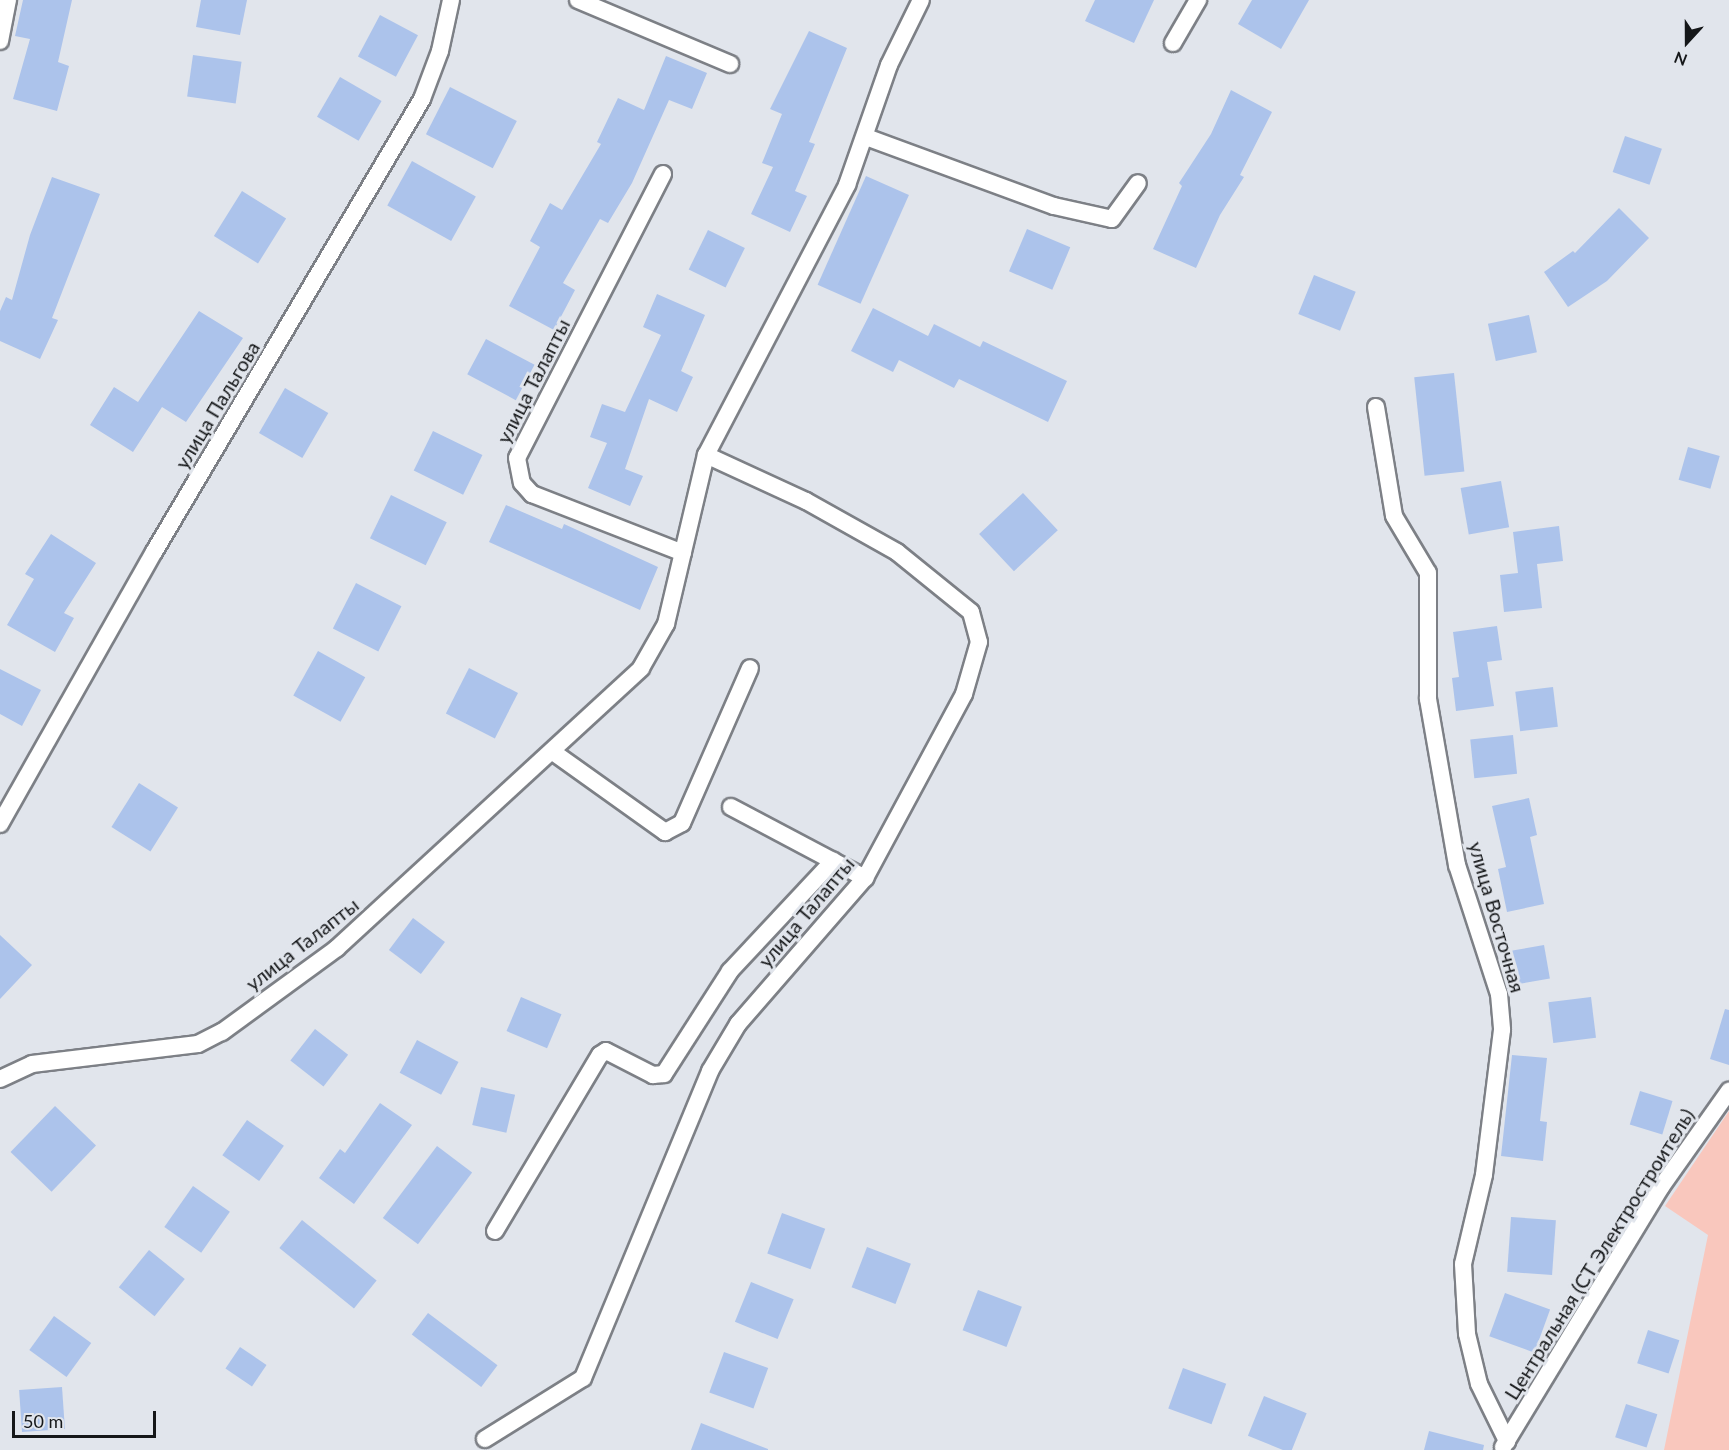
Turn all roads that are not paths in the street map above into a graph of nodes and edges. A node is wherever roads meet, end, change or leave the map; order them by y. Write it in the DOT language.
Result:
graph roads {
  1 [pos="8,0"];
  2 [pos="451,0"];
  3 [pos="921,0"];
  4 [pos="1198,0"];
  5 [pos="588,2"];
  6 [pos="0,41"];
  7 [pos="1173,43"];
  8 [pos="730,64"];
  9 [pos="866,137"];
  10 [pos="663,174"];
  11 [pos="1138,183"];
  12 [pos="1376,407"];
  13 [pos="706,455"];
  14 [pos="683,552"];
  15 [pos="750,668"];
  16 [pos="553,753"];
  17 [pos="731,807"];
  18 [pos="0,824"];
  19 [pos="833,861"];
  20 [pos="865,878"];
  21 [pos="0,1079"];
  22 [pos="1729,1090"];
  23 [pos="495,1231"];
  24 [pos="485,1439"];
  25 [pos="1504,1445"];
  1 -- 6 [label="street"];
  2 -- 18 [label="street, улица Пальгова"];
  3 -- 9 [label="street, улица Талапты"];
  4 -- 7 [label="street"];
  5 -- 8 [label="street"];
  9 -- 11 [label="street"];
  9 -- 13 [label="street, улица Талапты"];
  10 -- 14 [label="street, улица Талапты"];
  12 -- 25 [label="street, улица Восточная"];
  13 -- 14 [label="street, улица Талапты"];
  13 -- 20 [label="street, улица Талапты"];
  14 -- 16 [label="street, улица Талапты"];
  15 -- 16 [label="street"];
  16 -- 21 [label="street, улица Талапты"];
  17 -- 19 [label="street"];
  19 -- 20 [label="street"];
  19 -- 23 [label="street"];
  20 -- 24 [label="street, улица Талапты"];
  22 -- 25 [label="street, Центральная (СТ Электростроитель)"];
}
